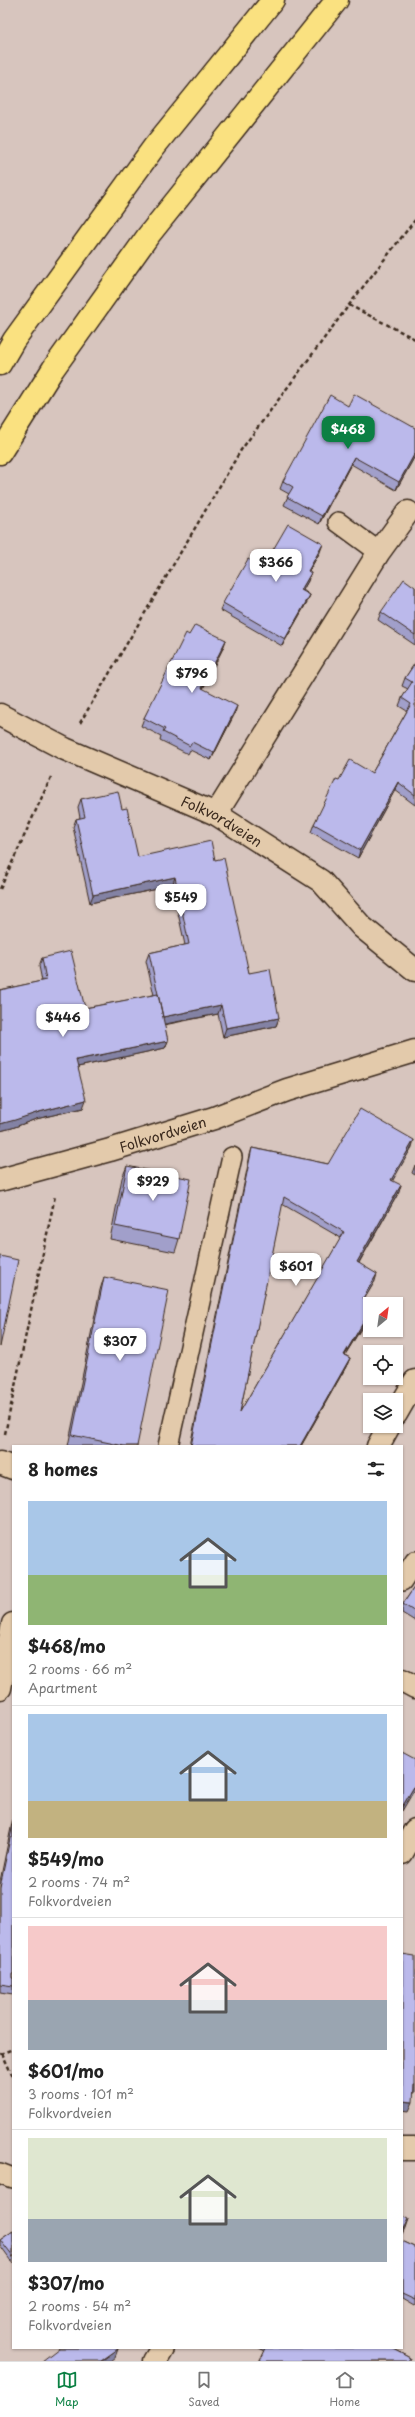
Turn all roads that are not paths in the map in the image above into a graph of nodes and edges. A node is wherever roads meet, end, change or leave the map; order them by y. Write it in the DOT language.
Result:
graph roads {
  1 [pos="273,0"];
  2 [pos="337,0"];
  3 [pos="0,364"];
  4 [pos="0,453"];
  5 [pos="408,512"];
  6 [pos="338,522"];
  7 [pos="379,552"];
  8 [pos="0,715"];
  9 [pos="216,814"];
  10 [pos="415,970"];
  11 [pos="415,1051"];
  12 [pos="232,1157"];
  13 [pos="0,1180"];
  14 [pos="412,1392"];
  15 [pos="403,1404"];
  16 [pos="385,1433"];
  17 [pos="168,1445"];
  18 [pos="379,1445"];
  19 [pos="0,1463"];
  20 [pos="12,1468"];
  21 [pos="415,1560"];
  22 [pos="403,1579"];
  23 [pos="12,1629"];
  24 [pos="403,1681"];
  25 [pos="415,1687"];
  26 [pos="0,1688"];
  27 [pos="415,1830"];
  28 [pos="403,1851"];
  29 [pos="403,2149"];
  30 [pos="415,2149"];
  31 [pos="0,2173"];
  32 [pos="12,2178"];
  33 [pos="161,2349"];
  34 [pos="154,2361"];
  1 -- 3 [label="highway"];
  2 -- 4 [label="highway"];
  5 -- 7 [label="street"];
  6 -- 7 [label="lane"];
  7 -- 9 [label="street"];
  8 -- 9 [label="street, Folkvordveien"];
  9 -- 10 [label="street, Folkvordveien"];
  11 -- 13 [label="street, Folkvordveien"];
  12 -- 17 [label="lane"];
  14 -- 15 [label="street"];
  16 -- 18 [label="street"];
  19 -- 20 [label="street"];
  21 -- 22 [label="lane"];
  23 -- 26 [label="street"];
  24 -- 25 [label="street"];
  27 -- 28 [label="street"];
  29 -- 30 [label="street"];
  31 -- 32 [label="lane"];
  33 -- 34 [label="street"];
}
